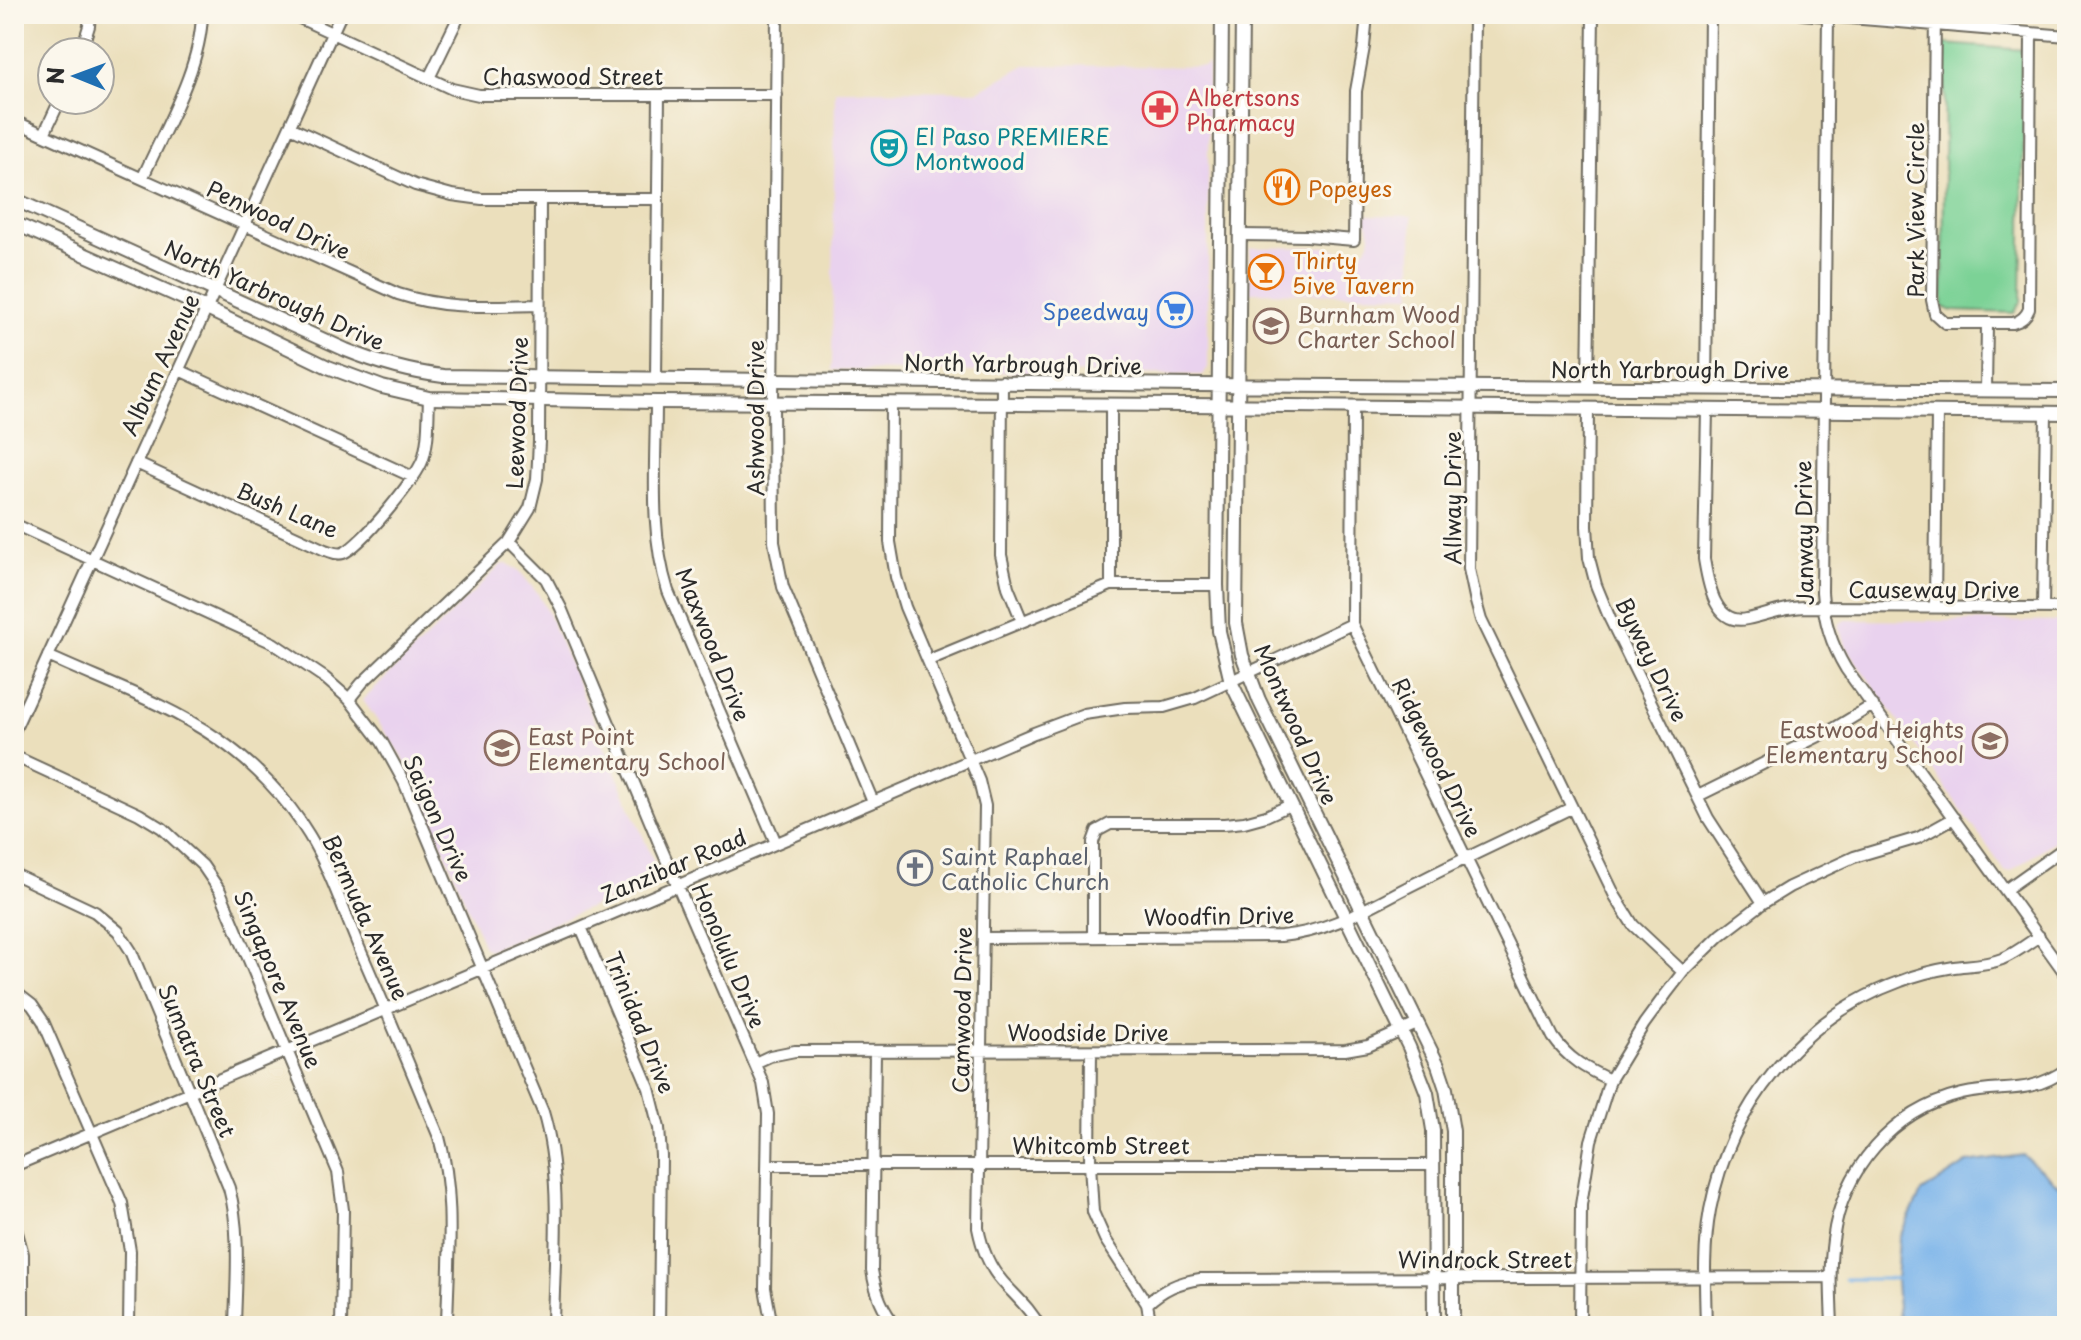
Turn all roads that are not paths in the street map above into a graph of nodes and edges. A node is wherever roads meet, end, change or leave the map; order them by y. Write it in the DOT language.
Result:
graph roads {
  1 [pos="90,14"];
  2 [pos="202,14"];
  3 [pos="291,14"];
  4 [pos="341,14"];
  5 [pos="460,14"];
  6 [pos="777,14"];
  7 [pos="1222,14"];
  8 [pos="1242,14"];
  9 [pos="1367,14"];
  10 [pos="1474,14"];
  11 [pos="1593,14"];
  12 [pos="1710,14"];
  13 [pos="1802,14"];
  14 [pos="1828,15"];
  15 [pos="1935,20"];
  16 [pos="333,33"];
  17 [pos="2031,34"];
  18 [pos="86,36"];
  19 [pos="2067,36"];
  20 [pos="429,78"];
  21 [pos="659,95"];
  22 [pos="777,95"];
  23 [pos="52,116"];
  24 [pos="14,121"];
  25 [pos="290,127"];
  26 [pos="44,134"];
  27 [pos="143,177"];
  28 [pos="14,199"];
  29 [pos="540,199"];
  30 [pos="658,199"];
  31 [pos="14,223"];
  32 [pos="245,225"];
  33 [pos="1239,235"];
  34 [pos="107,241"];
  35 [pos="98,260"];
  36 [pos="216,290"];
  37 [pos="539,305"];
  38 [pos="207,309"];
  39 [pos="1987,324"];
  40 [pos="179,370"];
  41 [pos="539,377"];
  42 [pos="656,379"];
  43 [pos="774,380"];
  44 [pos="1002,381"];
  45 [pos="1220,385"];
  46 [pos="1238,385"];
  47 [pos="1470,387"];
  48 [pos="1588,387"];
  49 [pos="1706,389"];
  50 [pos="1823,389"];
  51 [pos="1986,390"];
  52 [pos="2067,391"];
  53 [pos="429,398"];
  54 [pos="539,400"];
  55 [pos="656,402"];
  56 [pos="773,402"];
  57 [pos="891,404"];
  58 [pos="1001,404"];
  59 [pos="1111,405"];
  60 [pos="1219,406"];
  61 [pos="1238,406"];
  62 [pos="1353,407"];
  63 [pos="1471,407"];
  64 [pos="1588,409"];
  65 [pos="1707,410"];
  66 [pos="1823,410"];
  67 [pos="1937,412"];
  68 [pos="2046,413"];
  69 [pos="2067,413"];
  70 [pos="136,463"];
  71 [pos="413,477"];
  72 [pos="14,524"];
  73 [pos="509,542"];
  74 [pos="91,560"];
  75 [pos="1111,585"];
  76 [pos="1217,585"];
  77 [pos="1935,607"];
  78 [pos="1823,608"];
  79 [pos="2043,608"];
  80 [pos="2067,608"];
  81 [pos="1022,621"];
  82 [pos="1352,624"];
  83 [pos="48,656"];
  84 [pos="929,660"];
  85 [pos="1248,674"];
  86 [pos="1231,682"];
  87 [pos="349,699"];
  88 [pos="1873,705"];
  89 [pos="14,731"];
  90 [pos="14,756"];
  91 [pos="969,760"];
  92 [pos="1698,796"];
  93 [pos="873,802"];
  94 [pos="1290,805"];
  95 [pos="1571,808"];
  96 [pos="1954,818"];
  97 [pos="776,843"];
  98 [pos="2067,846"];
  99 [pos="1466,860"];
  100 [pos="14,874"];
  101 [pos="678,884"];
  102 [pos="2005,890"];
  103 [pos="1763,903"];
  104 [pos="1363,911"];
  105 [pos="1345,919"];
  106 [pos="581,927"];
  107 [pos="2039,936"];
  108 [pos="1093,937"];
  109 [pos="983,938"];
  110 [pos="482,968"];
  111 [pos="1683,972"];
  112 [pos="2067,976"];
  113 [pos="14,991"];
  114 [pos="386,1008"];
  115 [pos="1417,1024"];
  116 [pos="1400,1032"];
  117 [pos="287,1050"];
  118 [pos="980,1050"];
  119 [pos="1091,1051"];
  120 [pos="875,1052"];
  121 [pos="755,1063"];
  122 [pos="2067,1069"];
  123 [pos="1610,1080"];
  124 [pos="190,1091"];
  125 [pos="92,1134"];
  126 [pos="978,1164"];
  127 [pos="1090,1164"];
  128 [pos="768,1165"];
  129 [pos="874,1165"];
  130 [pos="1434,1165"];
  131 [pos="14,1166"];
  132 [pos="14,1222"];
  133 [pos="1830,1277"];
  134 [pos="1580,1278"];
  135 [pos="1705,1278"];
  136 [pos="1434,1279"];
  137 [pos="1453,1279"];
  138 [pos="1147,1304"];
  139 [pos="23,1326"];
  140 [pos="129,1326"];
  141 [pos="235,1326"];
  142 [pos="341,1326"];
  143 [pos="447,1326"];
  144 [pos="553,1326"];
  145 [pos="659,1326"];
  146 [pos="772,1326"];
  147 [pos="896,1326"];
  148 [pos="1039,1326"];
  149 [pos="1151,1326"];
  150 [pos="1434,1326"];
  151 [pos="1453,1326"];
  152 [pos="1580,1326"];
  153 [pos="1706,1326"];
  154 [pos="1832,1326"];
  1 -- 18 [label="street"];
  2 -- 27 [label="street"];
  3 -- 16 [label="street, Chaswood Street"];
  4 -- 16 [label="street, Album Avenue"];
  5 -- 20 [label="street"];
  6 -- 22 [label="street, Ashwood Drive"];
  7 -- 45 [label="main road, Montwood Drive"];
  8 -- 33 [label="main road, Montwood Drive"];
  9 -- 33 [label="street"];
  10 -- 47 [label="street, Allway Drive"];
  11 -- 48 [label="street"];
  12 -- 49 [label="street"];
  13 -- 14 [label="street"];
  14 -- 15 [label="street"];
  14 -- 50 [label="street, Janway Drive"];
  15 -- 17 [label="street"];
  15 -- 39 [label="street, Park View Circle"];
  16 -- 20 [label="street, Chaswood Street"];
  16 -- 25 [label="street, Album Avenue"];
  17 -- 19 [label="street"];
  17 -- 39 [label="street, Park View Circle"];
  20 -- 21 [label="street, Chaswood Street"];
  21 -- 22 [label="street, Chaswood Street"];
  21 -- 30 [label="street"];
  22 -- 43 [label="street, Ashwood Drive"];
  23 -- 26 [label="street"];
  24 -- 26 [label="street, Penwood Drive"];
  25 -- 29 [label="street"];
  25 -- 32 [label="street, Album Avenue"];
  26 -- 27 [label="street, Penwood Drive"];
  27 -- 32 [label="street, Penwood Drive"];
  28 -- 34 [label="main road, North Yarbrough Drive"];
  29 -- 30 [label="street"];
  29 -- 37 [label="street, Leewood Drive"];
  30 -- 42 [label="street"];
  31 -- 35 [label="main road, North Yarbrough Drive"];
  32 -- 36 [label="street, Album Avenue"];
  32 -- 37 [label="street, Penwood Drive"];
  33 -- 46 [label="main road, Montwood Drive"];
  34 -- 35 [label="main road"];
  34 -- 36 [label="main road, North Yarbrough Drive"];
  35 -- 38 [label="main road, North Yarbrough Drive"];
  36 -- 38 [label="street, Album Avenue"];
  36 -- 41 [label="main road, North Yarbrough Drive"];
  37 -- 41 [label="street, Leewood Drive"];
  38 -- 40 [label="street, Album Avenue"];
  38 -- 53 [label="main road, North Yarbrough Drive"];
  39 -- 51 [label="street"];
  40 -- 70 [label="street, Album Avenue"];
  40 -- 71 [label="street"];
  41 -- 42 [label="main road, North Yarbrough Drive"];
  41 -- 54 [label="street, Leewood Drive"];
  42 -- 43 [label="main road, North Yarbrough Drive"];
  43 -- 44 [label="main road, North Yarbrough Drive"];
  43 -- 56 [label="street, Ashwood Drive"];
  44 -- 45 [label="main road, North Yarbrough Drive"];
  44 -- 58 [label="street"];
  45 -- 46 [label="main road, North Yarbrough Drive"];
  45 -- 60 [label="main road, Montwood Drive"];
  46 -- 47 [label="main road, North Yarbrough Drive"];
  46 -- 61 [label="main road, Montwood Drive"];
  47 -- 48 [label="main road, North Yarbrough Drive"];
  47 -- 63 [label="street, Allway Drive"];
  48 -- 49 [label="main road, North Yarbrough Drive"];
  49 -- 50 [label="main road, North Yarbrough Drive"];
  50 -- 51 [label="main road, North Yarbrough Drive"];
  50 -- 66 [label="street, Janway Drive"];
  51 -- 52 [label="main road, North Yarbrough Drive"];
  53 -- 54 [label="main road, North Yarbrough Drive"];
  53 -- 71 [label="street, Bush Lane"];
  54 -- 55 [label="main road, North Yarbrough Drive"];
  54 -- 73 [label="street, Leewood Drive"];
  55 -- 56 [label="main road, North Yarbrough Drive"];
  55 -- 97 [label="street, Maxwood Drive"];
  56 -- 57 [label="main road, North Yarbrough Drive"];
  56 -- 93 [label="street, Ashwood Drive"];
  57 -- 58 [label="main road, North Yarbrough Drive"];
  57 -- 84 [label="street, Camwood Drive"];
  58 -- 59 [label="main road, North Yarbrough Drive"];
  58 -- 81 [label="street"];
  59 -- 60 [label="main road, North Yarbrough Drive"];
  59 -- 75 [label="street"];
  60 -- 61 [label="main road, North Yarbrough Drive"];
  60 -- 76 [label="main road, Montwood Drive"];
  61 -- 62 [label="main road, North Yarbrough Drive"];
  61 -- 85 [label="main road, Montwood Drive"];
  62 -- 63 [label="main road, North Yarbrough Drive"];
  62 -- 82 [label="street, Ridgewood Drive"];
  63 -- 64 [label="main road, North Yarbrough Drive"];
  63 -- 95 [label="street, Allway Drive"];
  64 -- 65 [label="main road, North Yarbrough Drive"];
  64 -- 92 [label="street, Byway Drive"];
  65 -- 66 [label="main road, North Yarbrough Drive"];
  65 -- 78 [label="street, Causeway Drive"];
  66 -- 67 [label="main road, North Yarbrough Drive"];
  66 -- 78 [label="street, Janway Drive"];
  67 -- 68 [label="main road, North Yarbrough Drive"];
  67 -- 77 [label="street"];
  68 -- 69 [label="main road, North Yarbrough Drive"];
  68 -- 79 [label="street"];
  70 -- 71 [label="street, Bush Lane"];
  70 -- 74 [label="street, Album Avenue"];
  72 -- 74 [label="street, Saigon Drive"];
  73 -- 87 [label="street, Leewood Drive"];
  73 -- 101 [label="street, Honolulu Drive"];
  74 -- 83 [label="street, Album Avenue"];
  74 -- 87 [label="street, Saigon Drive"];
  75 -- 76 [label="street"];
  75 -- 81 [label="street"];
  76 -- 86 [label="main road, Montwood Drive"];
  77 -- 78 [label="street, Causeway Drive"];
  77 -- 79 [label="street, Causeway Drive"];
  78 -- 88 [label="street, Janway Drive"];
  79 -- 80 [label="street, Causeway Drive"];
  81 -- 84 [label="street"];
  82 -- 85 [label="street, Zanzibar Road"];
  82 -- 99 [label="street, Ridgewood Drive"];
  83 -- 89 [label="street, Album Avenue"];
  83 -- 114 [label="street, Bermuda Avenue"];
  84 -- 91 [label="street, Camwood Drive"];
  85 -- 86 [label="street, Zanzibar Road"];
  85 -- 104 [label="main road, Montwood Drive"];
  86 -- 91 [label="street, Zanzibar Road"];
  86 -- 94 [label="main road, Montwood Drive"];
  87 -- 110 [label="street, Saigon Drive"];
  88 -- 92 [label="street"];
  88 -- 96 [label="street, Janway Drive"];
  90 -- 117 [label="street, Singapore Avenue"];
  91 -- 93 [label="street, Zanzibar Road"];
  91 -- 109 [label="street, Camwood Drive"];
  92 -- 103 [label="street, Byway Drive"];
  93 -- 97 [label="street, Zanzibar Road"];
  94 -- 105 [label="main road, Montwood Drive"];
  94 -- 108 [label="street"];
  95 -- 99 [label="street, Woodfin Drive"];
  95 -- 111 [label="street, Allway Drive"];
  96 -- 102 [label="street, Janway Drive"];
  96 -- 103 [label="street"];
  97 -- 101 [label="street, Zanzibar Road"];
  98 -- 102 [label="street"];
  99 -- 104 [label="street, Woodfin Drive"];
  99 -- 123 [label="street, Ridgewood Drive"];
  100 -- 124 [label="street, Sumatra Street"];
  101 -- 106 [label="street, Zanzibar Road"];
  101 -- 121 [label="street, Honolulu Drive"];
  102 -- 107 [label="street, Janway Drive"];
  103 -- 111 [label="street"];
  104 -- 105 [label="street, Woodfin Drive"];
  104 -- 115 [label="main road, Montwood Drive"];
  105 -- 108 [label="street, Woodfin Drive"];
  105 -- 116 [label="main road, Montwood Drive"];
  106 -- 110 [label="street, Zanzibar Road"];
  106 -- 145 [label="street, Trinidad Drive"];
  107 -- 112 [label="street, Janway Drive"];
  107 -- 135 [label="street"];
  108 -- 109 [label="street, Woodfin Drive"];
  109 -- 118 [label="street, Camwood Drive"];
  110 -- 114 [label="street, Zanzibar Road"];
  110 -- 144 [label="street, Saigon Drive"];
  111 -- 123 [label="street"];
  113 -- 125 [label="street"];
  114 -- 117 [label="street, Zanzibar Road"];
  114 -- 143 [label="street, Bermuda Avenue"];
  115 -- 116 [label="street, Woodside Drive"];
  115 -- 137 [label="main road, Montwood Drive"];
  116 -- 119 [label="street, Woodside Drive"];
  116 -- 130 [label="main road, Montwood Drive"];
  117 -- 124 [label="street, Zanzibar Road"];
  117 -- 142 [label="street, Singapore Avenue"];
  118 -- 119 [label="street, Woodside Drive"];
  118 -- 120 [label="street, Woodside Drive"];
  118 -- 126 [label="street, Camwood Drive"];
  119 -- 127 [label="street"];
  120 -- 121 [label="street, Woodside Drive"];
  120 -- 129 [label="street"];
  121 -- 128 [label="street, Honolulu Drive"];
  122 -- 133 [label="street"];
  123 -- 134 [label="street"];
  124 -- 125 [label="street, Zanzibar Road"];
  124 -- 141 [label="street, Sumatra Street"];
  125 -- 131 [label="street, Zanzibar Road"];
  125 -- 140 [label="street"];
  126 -- 127 [label="street, Whitcomb Street"];
  126 -- 129 [label="street, Whitcomb Street"];
  126 -- 148 [label="street, Camwood Drive"];
  127 -- 130 [label="street, Whitcomb Street"];
  127 -- 138 [label="street"];
  128 -- 129 [label="street, Whitcomb Street"];
  128 -- 146 [label="street, Honolulu Drive"];
  129 -- 147 [label="street"];
  130 -- 136 [label="main road, Montwood Drive"];
  132 -- 139 [label="street"];
  133 -- 135 [label="street, Windrock Street"];
  133 -- 154 [label="street"];
  134 -- 135 [label="street, Windrock Street"];
  134 -- 137 [label="street, Windrock Street"];
  134 -- 152 [label="street"];
  135 -- 153 [label="street"];
  136 -- 137 [label="street, Windrock Street"];
  136 -- 138 [label="street, Windrock Street"];
  136 -- 150 [label="main road, Montwood Drive"];
  137 -- 151 [label="main road, Montwood Drive"];
  138 -- 149 [label="street"];
}
